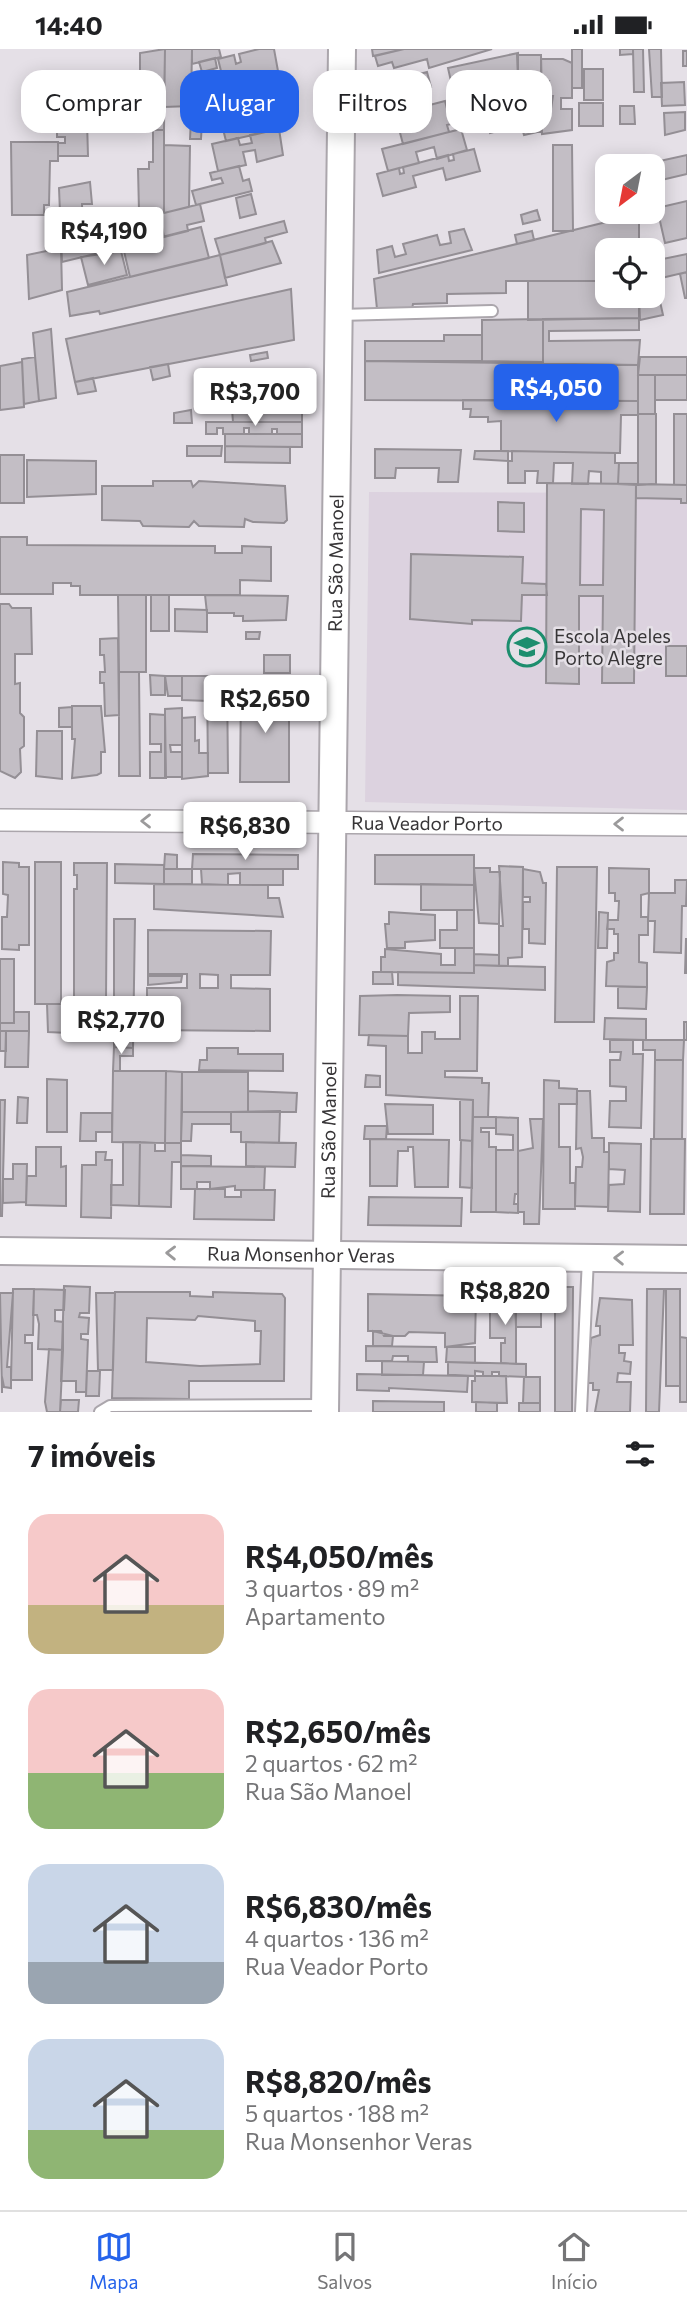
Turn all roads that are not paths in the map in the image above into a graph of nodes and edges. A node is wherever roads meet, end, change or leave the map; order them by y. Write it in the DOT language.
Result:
graph roads {
  1 [pos="342,49"];
  2 [pos="492,311"];
  3 [pos="339,315"];
  4 [pos="0,820"];
  5 [pos="333,822"];
  6 [pos="687,825"];
  7 [pos="0,1251"];
  8 [pos="327,1255"];
  9 [pos="588,1258"];
  10 [pos="687,1259"];
  11 [pos="326,1409"];
  12 [pos="100,1412"];
  13 [pos="581,1412"];
  1 -- 3 [label="street, Rua São Manoel"];
  2 -- 3 [label="lane"];
  3 -- 5 [label="street, Rua São Manoel"];
  5 -- 4 [label="street, Rua Veador Porto, one-way"];
  6 -- 5 [label="street, Rua Veador Porto, one-way"];
  5 -- 8 [label="street, Rua São Manoel"];
  8 -- 7 [label="street, Rua Monsenhor Veras, one-way"];
  8 -- 9 [label="street, Rua Monsenhor Veras"];
  8 -- 11 [label="street, Rua São Manoel"];
  10 -- 9 [label="street, Rua Monsenhor Veras, one-way"];
  9 -- 13 [label="lane"];
  11 -- 12 [label="lane"];
}
